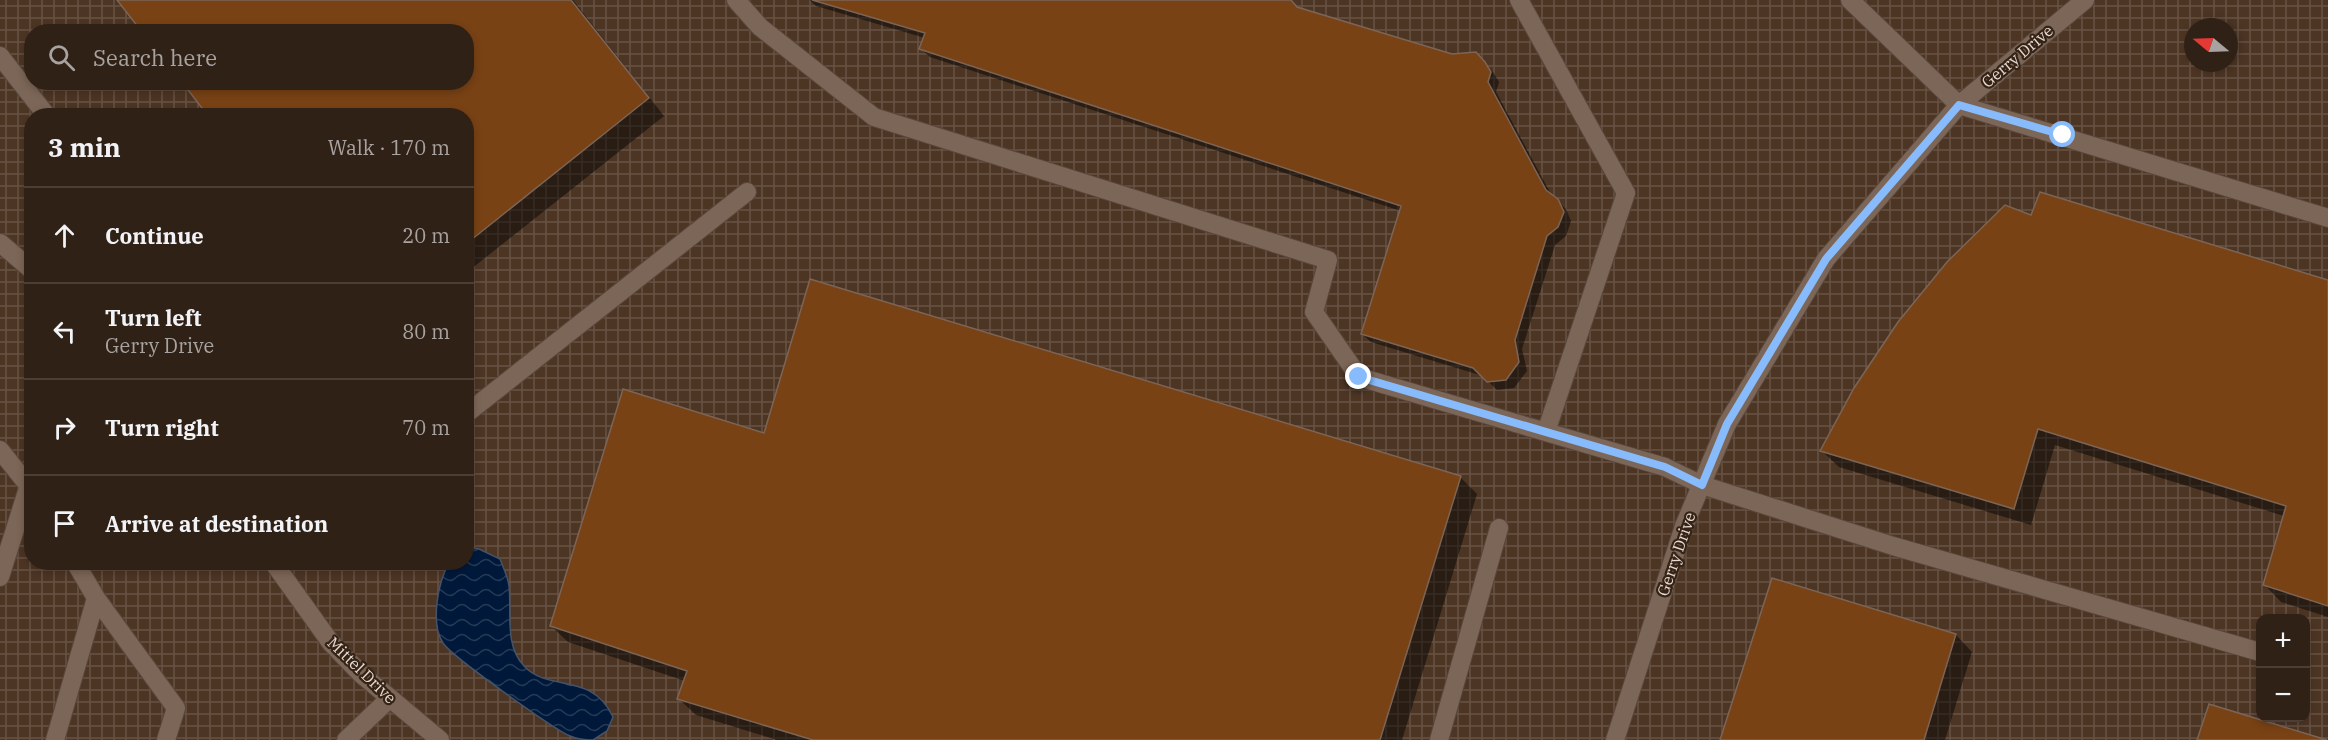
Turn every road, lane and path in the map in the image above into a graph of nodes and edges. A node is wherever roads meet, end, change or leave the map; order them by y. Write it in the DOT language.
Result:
graph roads {
  1 [pos="736,0"];
  2 [pos="1519,0"];
  3 [pos="1850,0"];
  4 [pos="2085,0"];
  5 [pos="0,56"];
  6 [pos="24,87"];
  7 [pos="27,90"];
  8 [pos="1959,105"];
  9 [pos="41,108"];
  10 [pos="747,192"];
  11 [pos="2328,218"];
  12 [pos="0,243"];
  13 [pos="24,263"];
  14 [pos="474,408"];
  15 [pos="1546,432"];
  16 [pos="0,450"];
  17 [pos="24,480"];
  18 [pos="1702,485"];
  19 [pos="24,505"];
  20 [pos="1499,528"];
  21 [pos="80,570"];
  22 [pos="280,570"];
  23 [pos="0,577"];
  24 [pos="96,598"];
  25 [pos="2256,651"];
  26 [pos="390,698"];
  27 [pos="55,740"];
  28 [pos="166,740"];
  29 [pos="346,740"];
  30 [pos="440,740"];
  31 [pos="1439,740"];
  32 [pos="1615,740"];
  1 -- 15 [label="street"];
  2 -- 15 [label="street"];
  3 -- 8 [label="street"];
  4 -- 8 [label="street, Gerry Drive"];
  5 -- 6 [label="street"];
  7 -- 9 [label="street"];
  8 -- 11 [label="street"];
  8 -- 18 [label="street, Gerry Drive"];
  10 -- 14 [label="street"];
  12 -- 13 [label="street"];
  15 -- 18 [label="street"];
  16 -- 17 [label="street"];
  18 -- 25 [label="street"];
  18 -- 32 [label="street, Gerry Drive"];
  19 -- 23 [label="street"];
  20 -- 31 [label="street"];
  21 -- 24 [label="street"];
  22 -- 26 [label="street, Mittel Drive"];
  24 -- 27 [label="street"];
  24 -- 28 [label="street"];
  26 -- 29 [label="street"];
  26 -- 30 [label="street, Mittel Drive"];
}
